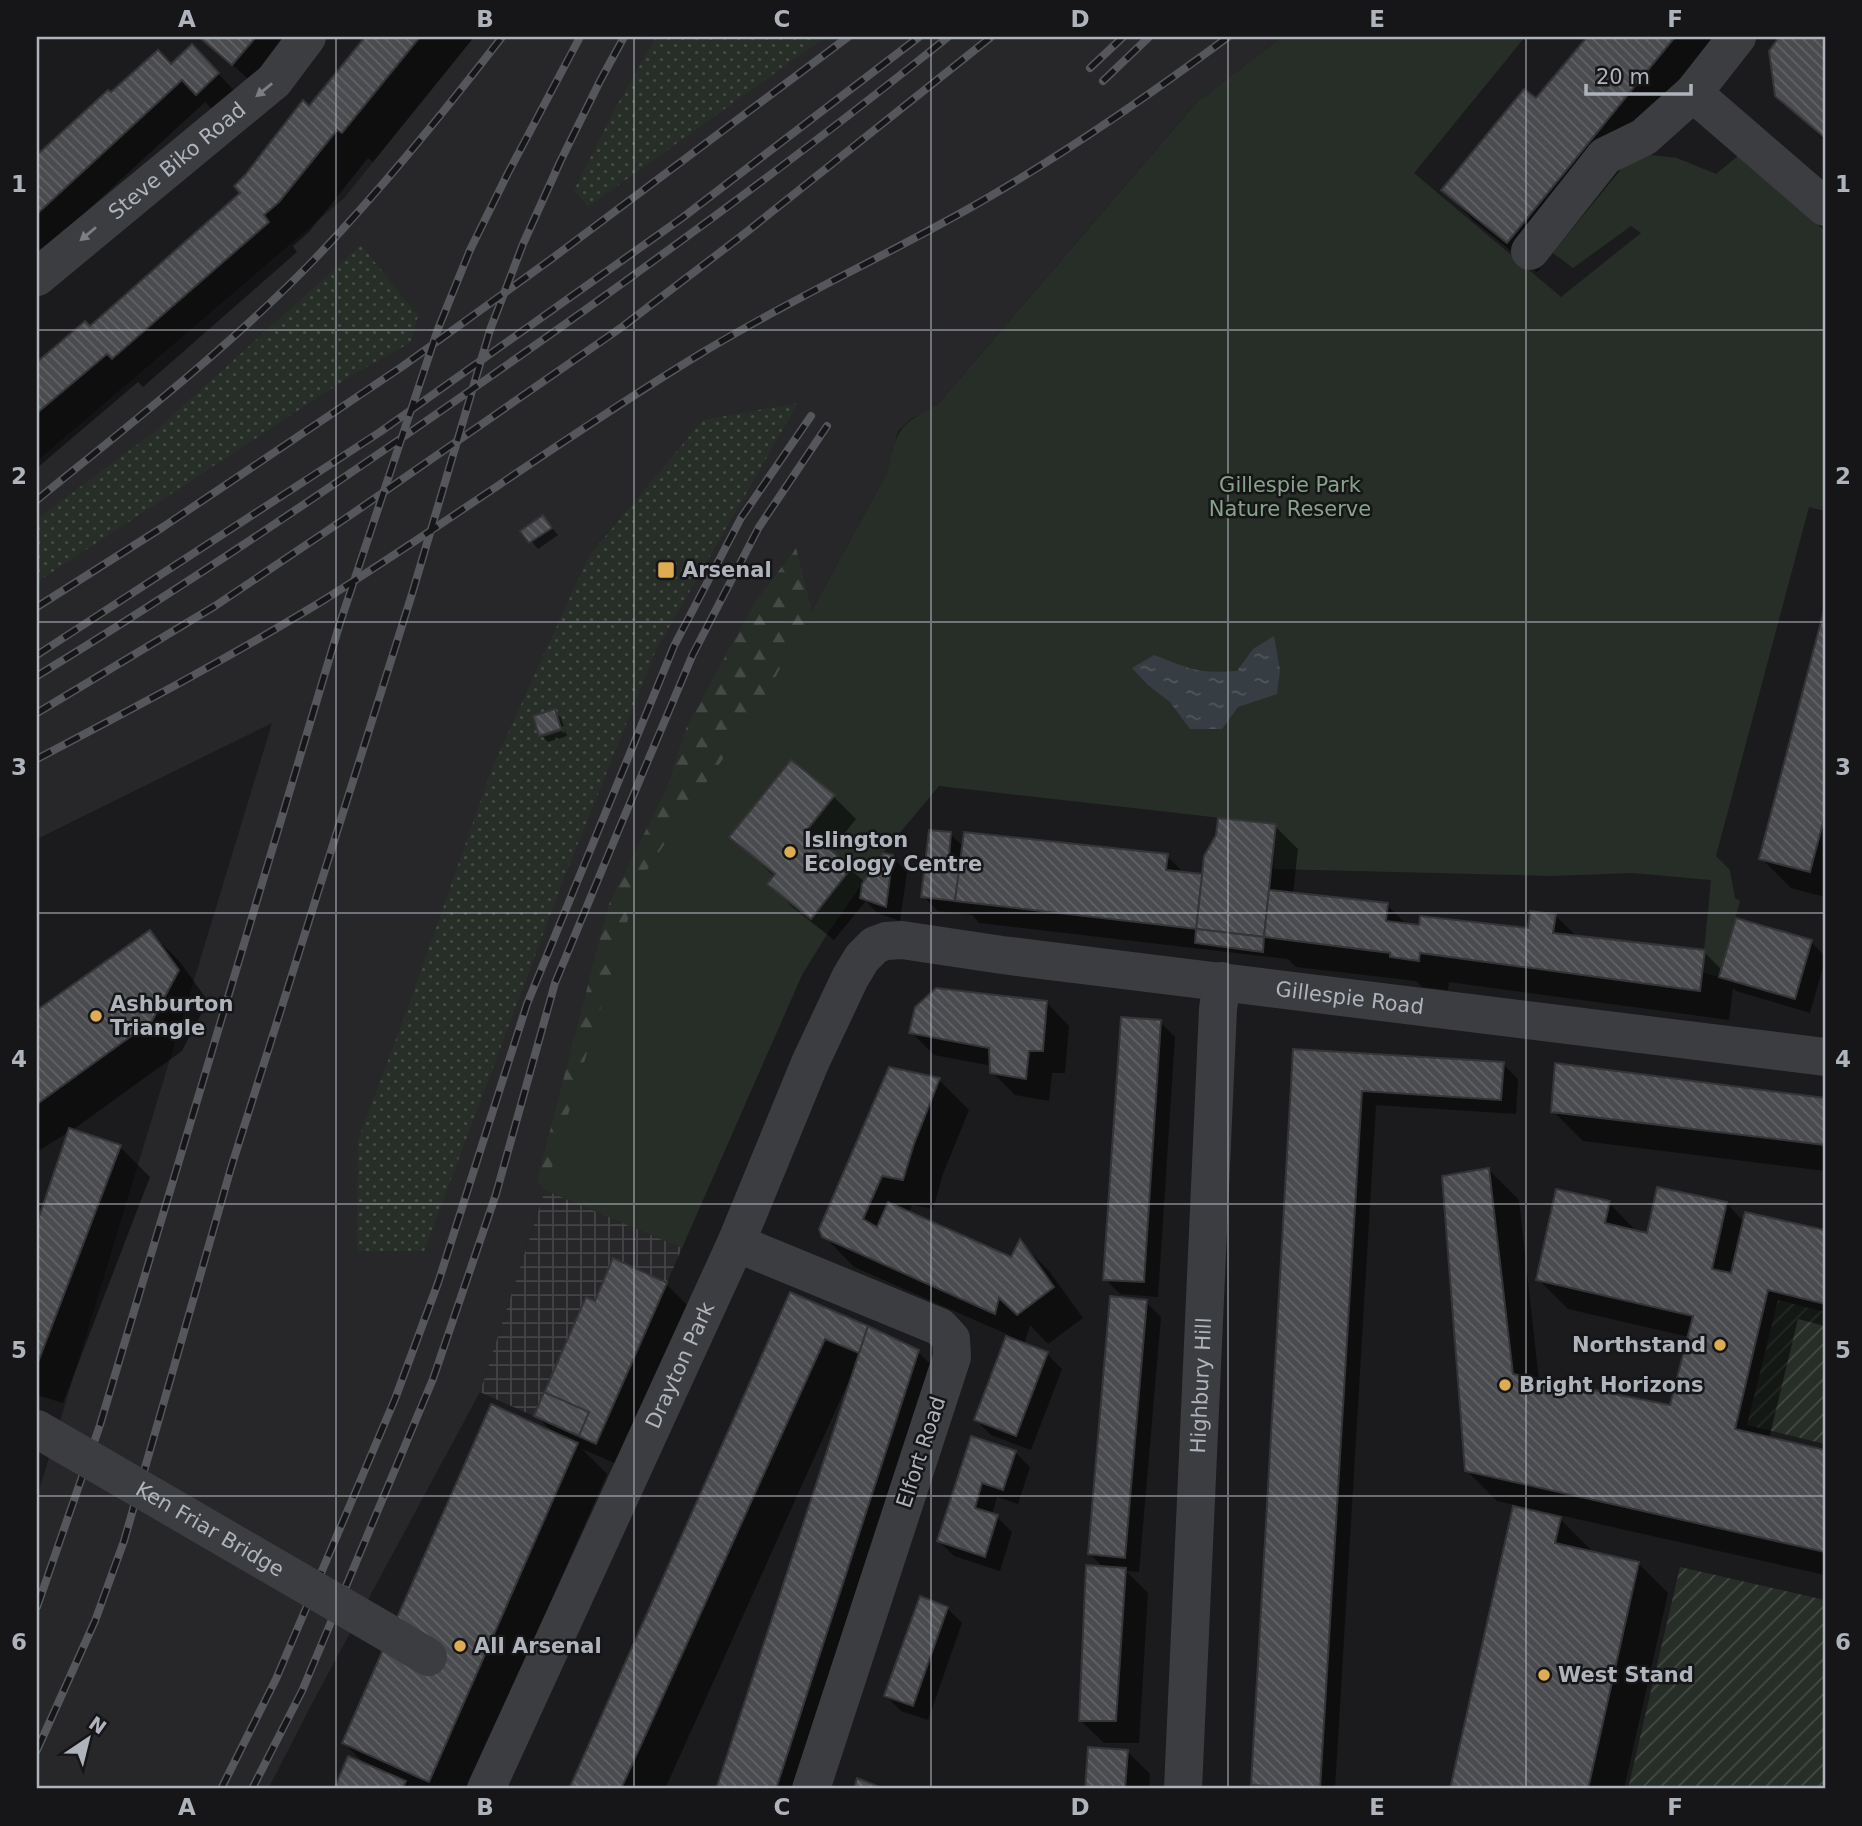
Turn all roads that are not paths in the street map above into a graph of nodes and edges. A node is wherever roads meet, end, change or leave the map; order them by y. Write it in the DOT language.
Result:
graph roads {
  1 [pos="307,37"];
  2 [pos="1737,37"];
  3 [pos="1693,93"];
  4 [pos="1825,207"];
  5 [pos="1530,251"];
  6 [pos="37,277"];
  7 [pos="875,945"];
  8 [pos="1222,981"];
  9 [pos="1825,1057"];
  10 [pos="736,1243"];
  11 [pos="37,1429"];
  12 [pos="428,1657"];
  13 [pos="486,1789"];
  14 [pos="811,1789"];
  15 [pos="1183,1789"];
  1 -- 6 [label="street, Steve Biko Road, one-way"];
  2 -- 3 [label="street"];
  3 -- 4 [label="street"];
  3 -- 5 [label="street"];
  7 -- 8 [label="street, Gillespie Road"];
  7 -- 10 [label="street, Drayton Park"];
  8 -- 9 [label="street, Gillespie Road"];
  8 -- 15 [label="street, Highbury Hill"];
  10 -- 13 [label="street, Drayton Park"];
  10 -- 14 [label="street, Elfort Road"];
  11 -- 12 [label="street, Ken Friar Bridge, bridge"];
}
